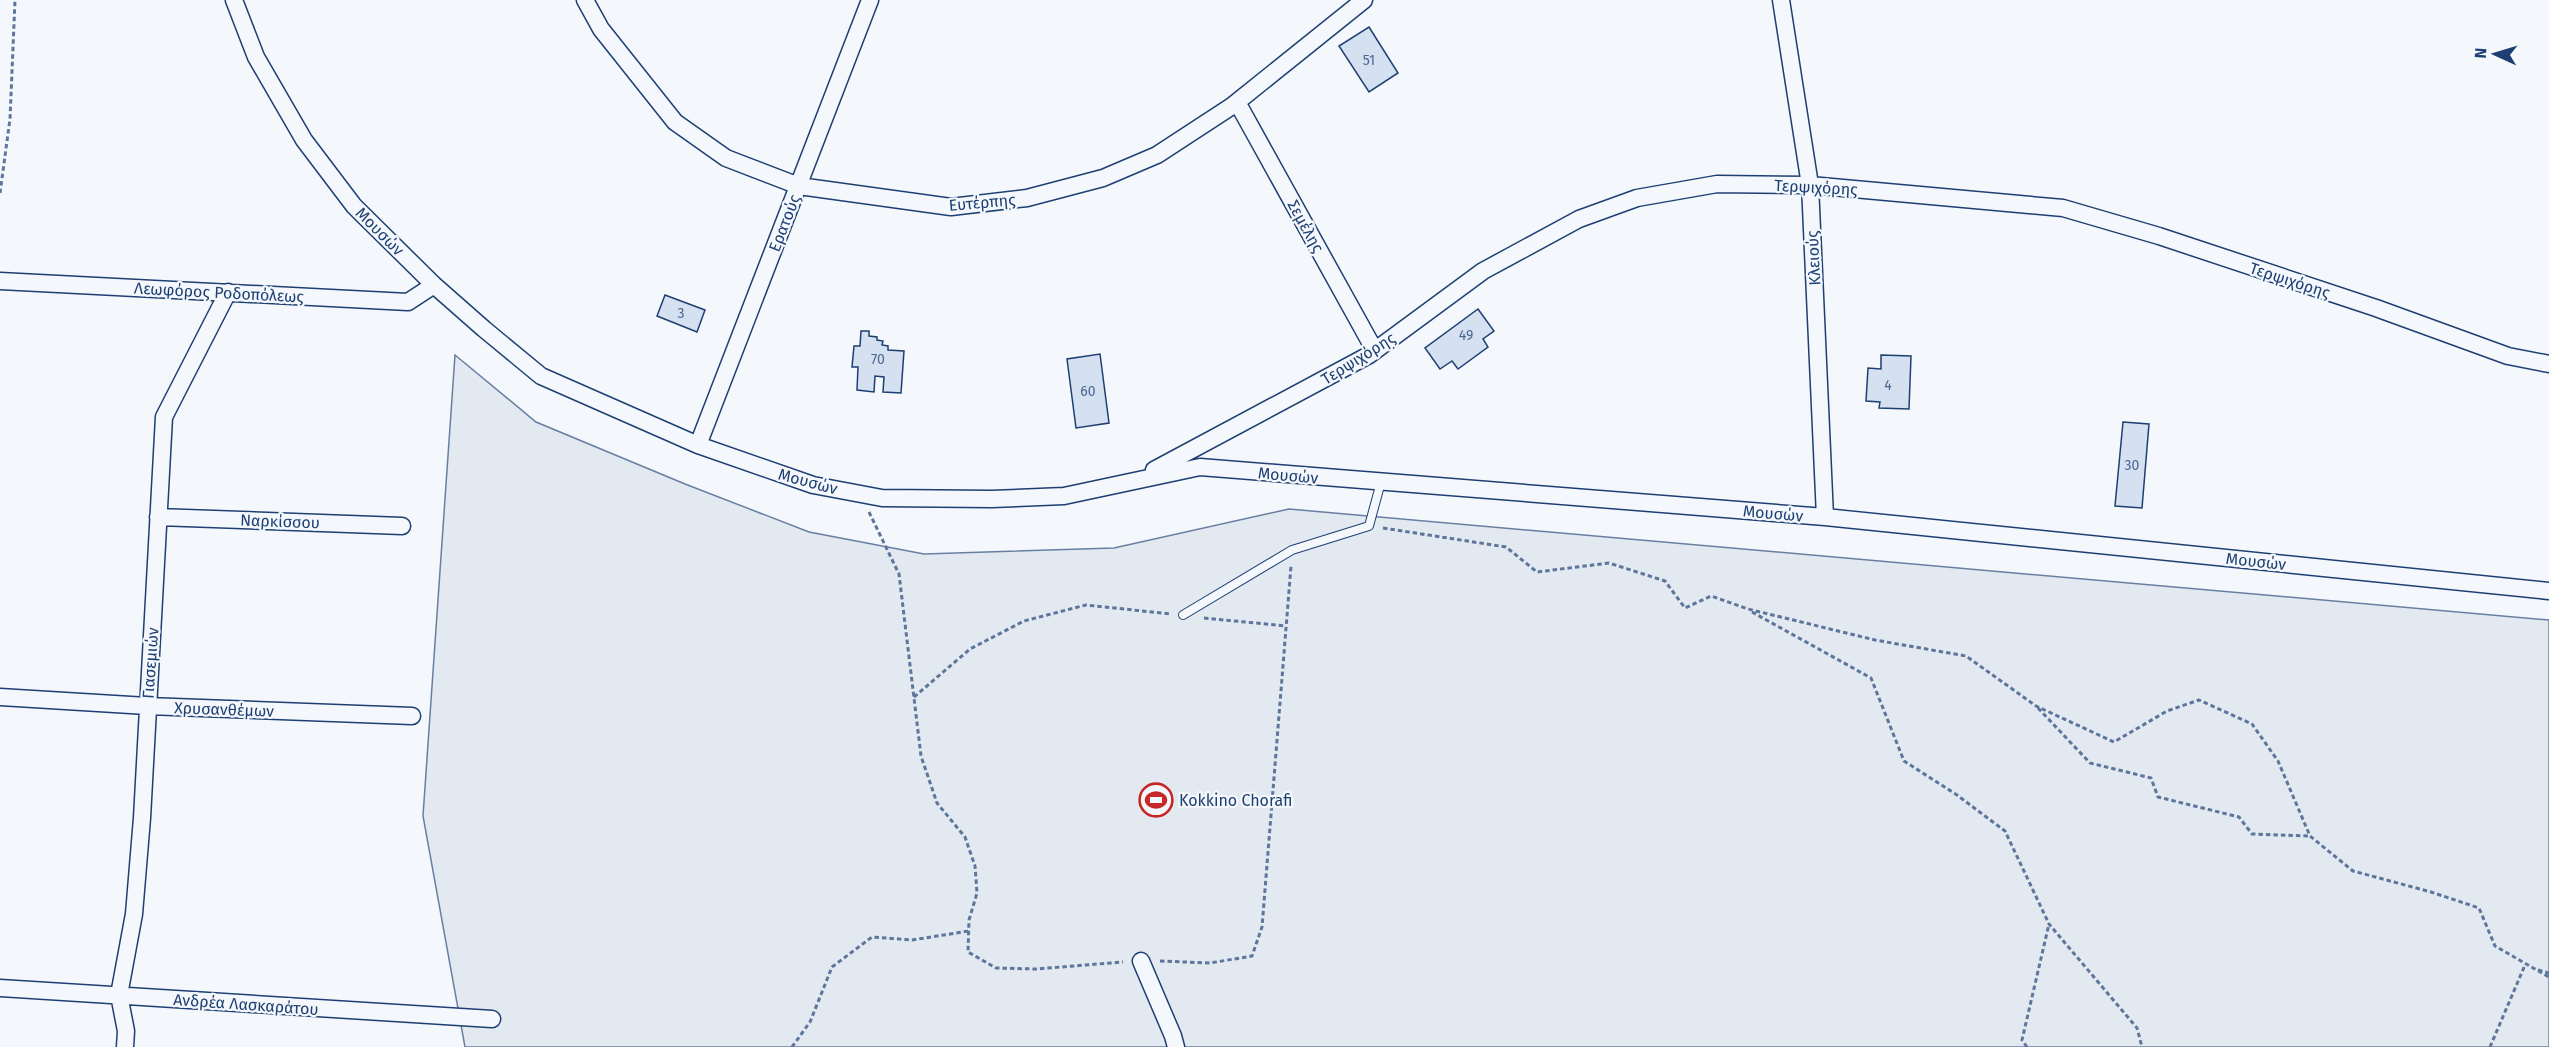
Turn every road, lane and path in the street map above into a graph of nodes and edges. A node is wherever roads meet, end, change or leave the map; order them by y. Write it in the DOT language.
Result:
graph roads {
  1 [pos="15,0"];
  2 [pos="234,0"];
  3 [pos="585,0"];
  4 [pos="870,0"];
  5 [pos="1364,0"];
  6 [pos="1781,0"];
  7 [pos="1237,102"];
  8 [pos="1810,185"];
  9 [pos="799,186"];
  10 [pos="0,193"];
  11 [pos="0,281"];
  12 [pos="434,285"];
  13 [pos="228,292"];
  14 [pos="1375,351"];
  15 [pos="2549,364"];
  16 [pos="698,445"];
  17 [pos="1198,448"];
  18 [pos="1200,467"];
  19 [pos="1135,480"];
  20 [pos="1381,482"];
  21 [pos="860,494"];
  22 [pos="159,517"];
  23 [pos="1825,518"];
  24 [pos="402,526"];
  25 [pos="1369,526"];
  26 [pos="1292,550"];
  27 [pos="2549,591"];
  28 [pos="1748,609"];
  29 [pos="1184,615"];
  30 [pos="1286,626"];
  31 [pos="914,696"];
  32 [pos="0,697"];
  33 [pos="147,706"];
  34 [pos="2036,706"];
  35 [pos="412,716"];
  36 [pos="2310,836"];
  37 [pos="2049,924"];
  38 [pos="969,931"];
  39 [pos="1142,961"];
  40 [pos="2525,965"];
  41 [pos="2549,975"];
  42 [pos="0,987"];
  43 [pos="119,995"];
  44 [pos="492,1019"];
  45 [pos="125,1047"];
  46 [pos="792,1047"];
  47 [pos="1176,1047"];
  48 [pos="2026,1047"];
  49 [pos="2142,1047"];
  50 [pos="2490,1047"];
  1 -- 10 [label="path"];
  2 -- 12 [label="street, Μουσών"];
  3 -- 9 [label="street, Ευτέρπης"];
  4 -- 9 [label="street, Ερατούς"];
  5 -- 7 [label="street, Ευτέρπης"];
  6 -- 8 [label="street, Κλειούς"];
  7 -- 9 [label="street, Ευτέρπης"];
  7 -- 14 [label="street, Σεμέλης"];
  8 -- 14 [label="street, Τερψιχόρης"];
  8 -- 15 [label="street, Τερψιχόρης"];
  8 -- 23 [label="street, Κλειούς"];
  9 -- 16 [label="street, Ερατούς"];
  11 -- 13 [label="street, Λεωφόρος Ροδοπόλεως"];
  12 -- 13 [label="street, Λεωφόρος Ροδοπόλεως"];
  12 -- 16 [label="street, Μουσών"];
  13 -- 22 [label="street, Γιασεμιών"];
  14 -- 17 [label="street, Τερψιχόρης"];
  16 -- 21 [label="street, Μουσών"];
  17 -- 18 [label="street"];
  17 -- 19 [label="street, Τερψιχόρης"];
  18 -- 19 [label="street, Μουσών"];
  18 -- 20 [label="street, Μουσών"];
  19 -- 21 [label="street, Μουσών"];
  20 -- 23 [label="street, Μουσών"];
  20 -- 25 [label="lane"];
  21 -- 31 [label="path"];
  22 -- 24 [label="street, Ναρκίσσου"];
  22 -- 33 [label="street, Γιασεμιών"];
  23 -- 27 [label="street, Μουσών"];
  25 -- 26 [label="lane"];
  25 -- 28 [label="path"];
  26 -- 29 [label="lane"];
  26 -- 30 [label="path"];
  28 -- 34 [label="path"];
  28 -- 37 [label="path"];
  29 -- 30 [label="path"];
  29 -- 31 [label="path"];
  30 -- 39 [label="path"];
  31 -- 38 [label="path"];
  32 -- 33 [label="street, Χρυσανθέμων"];
  33 -- 35 [label="street, Χρυσανθέμων"];
  33 -- 43 [label="street, Γιασεμιών"];
  34 -- 36 [label="path"];
  34 -- 36 [label="path"];
  36 -- 40 [label="path"];
  37 -- 48 [label="path"];
  37 -- 49 [label="path"];
  38 -- 39 [label="path"];
  38 -- 46 [label="path"];
  39 -- 47 [label="street"];
  40 -- 41 [label="path"];
  40 -- 50 [label="path"];
  42 -- 43 [label="street, Ανδρέα Λασκαράτου"];
  43 -- 44 [label="street, Ανδρέα Λασκαράτου"];
  43 -- 45 [label="street, Γιασεμιών"];
}
